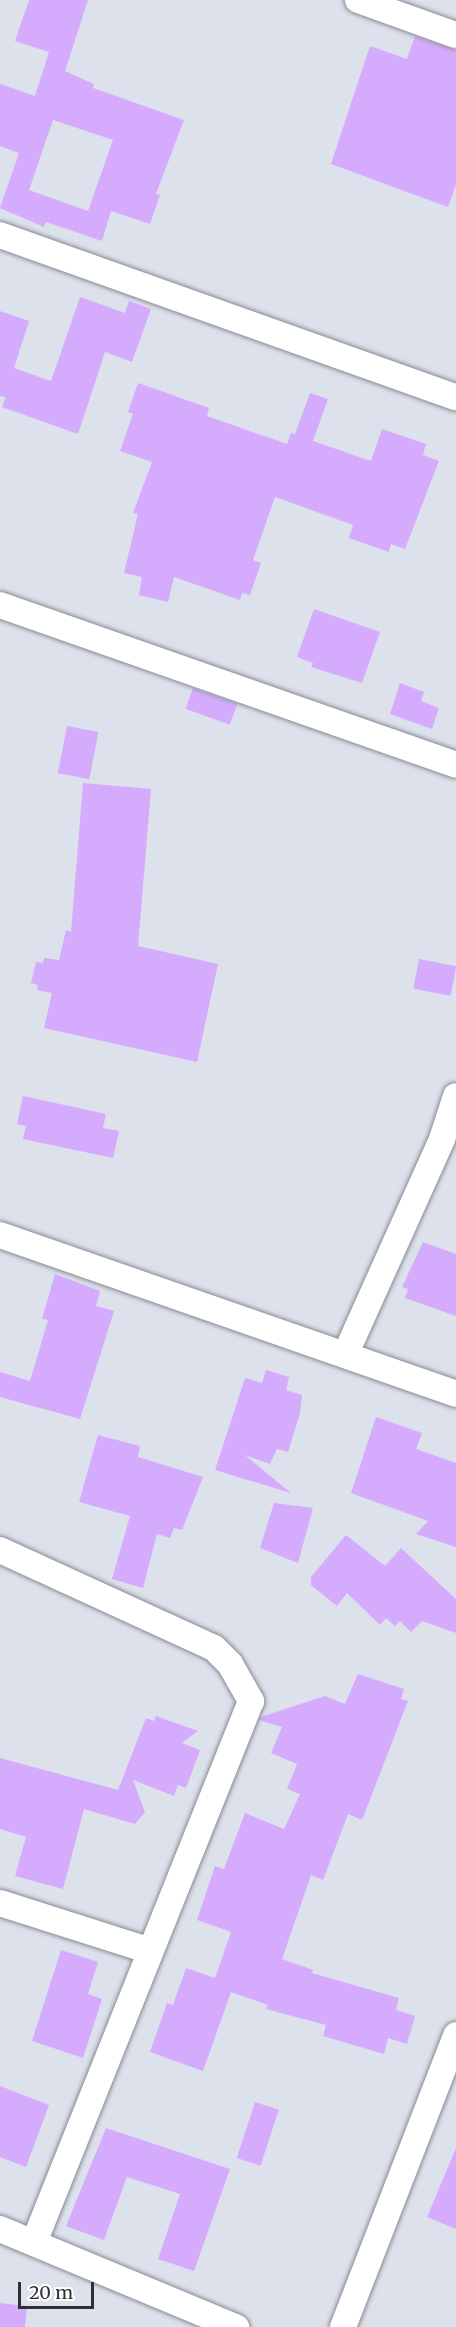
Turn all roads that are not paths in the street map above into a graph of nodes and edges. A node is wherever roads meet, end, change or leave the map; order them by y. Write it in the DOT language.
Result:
graph roads {
  1 [pos="358,0"];
  2 [pos="456,35"];
  3 [pos="0,236"];
  4 [pos="456,397"];
  5 [pos="0,605"];
  6 [pos="456,765"];
  7 [pos="456,1096"];
  8 [pos="449,1141"];
  9 [pos="0,1235"];
  10 [pos="346,1353"];
  11 [pos="456,1394"];
  12 [pos="0,1550"];
  13 [pos="0,1903"];
  14 [pos="150,1951"];
  15 [pos="456,2035"];
  16 [pos="0,2229"];
  17 [pos="35,2241"];
  18 [pos="236,2327"];
  19 [pos="343,2327"];
  1 -- 2 [label="street"];
  3 -- 4 [label="street"];
  5 -- 6 [label="street"];
  7 -- 8 [label="street"];
  8 -- 10 [label="street"];
  9 -- 10 [label="street"];
  10 -- 11 [label="street"];
  12 -- 14 [label="street"];
  13 -- 14 [label="street"];
  14 -- 17 [label="street"];
  15 -- 19 [label="street"];
  16 -- 17 [label="street"];
  17 -- 18 [label="street"];
}
